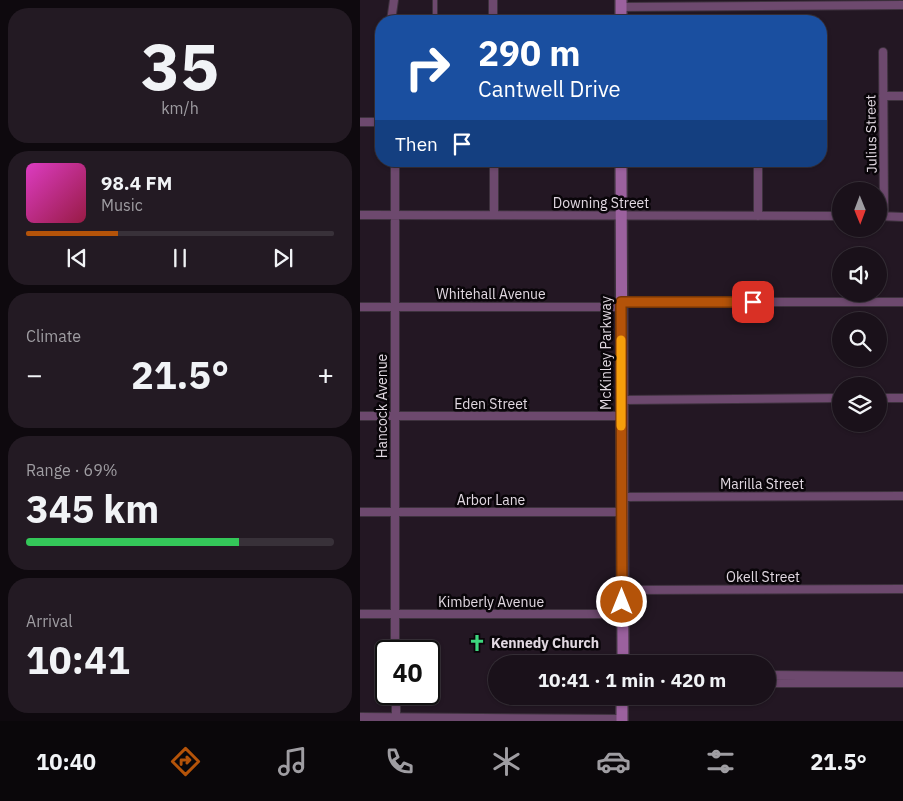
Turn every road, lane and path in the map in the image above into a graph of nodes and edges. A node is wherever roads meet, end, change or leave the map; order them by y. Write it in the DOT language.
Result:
graph roads {
  1 [pos="394,0"];
  2 [pos="435,0"];
  3 [pos="493,0"];
  4 [pos="621,4"];
  5 [pos="903,5"];
  6 [pos="393,15"];
  7 [pos="435,15"];
  8 [pos="493,15"];
  9 [pos="883,52"];
  10 [pos="883,96"];
  11 [pos="903,96"];
  12 [pos="360,122"];
  13 [pos="375,122"];
  14 [pos="394,167"];
  15 [pos="494,167"];
  16 [pos="621,167"];
  17 [pos="758,167"];
  18 [pos="882,182"];
  19 [pos="360,215"];
  20 [pos="394,215"];
  21 [pos="494,215"];
  22 [pos="621,216"];
  23 [pos="758,216"];
  24 [pos="832,216"];
  25 [pos="888,216"];
  26 [pos="903,216"];
  27 [pos="903,302"];
  28 [pos="621,304"];
  29 [pos="360,307"];
  30 [pos="395,307"];
  31 [pos="832,398"];
  32 [pos="887,398"];
  33 [pos="903,398"];
  34 [pos="621,400"];
  35 [pos="360,416"];
  36 [pos="395,416"];
  37 [pos="621,416"];
  38 [pos="903,496"];
  39 [pos="622,497"];
  40 [pos="360,512"];
  41 [pos="395,512"];
  42 [pos="622,512"];
  43 [pos="903,589"];
  44 [pos="622,590"];
  45 [pos="360,614"];
  46 [pos="395,614"];
  47 [pos="622,614"];
  48 [pos="396,640"];
  49 [pos="622,655"];
  50 [pos="776,676"];
  51 [pos="903,676"];
  52 [pos="841,679"];
  53 [pos="776,682"];
  54 [pos="903,683"];
  55 [pos="396,705"];
  56 [pos="622,705"];
  57 [pos="360,717"];
  58 [pos="396,719"];
  59 [pos="622,720"];
  1 -- 6 [label="street"];
  2 -- 7 [label="lane"];
  3 -- 8 [label="street"];
  4 -- 5 [label="street"];
  9 -- 10 [label="street, Julius Street"];
  10 -- 11 [label="street"];
  10 -- 18 [label="street, Julius Street"];
  12 -- 13 [label="street"];
  14 -- 20 [label="street, Hancock Avenue"];
  15 -- 21 [label="street"];
  16 -- 22 [label="street, McKinley Parkway"];
  17 -- 23 [label="street"];
  19 -- 20 [label="street, Downing Street"];
  20 -- 21 [label="street, Downing Street"];
  20 -- 30 [label="street, Hancock Avenue"];
  21 -- 22 [label="street, Downing Street"];
  22 -- 23 [label="street, Downing Street"];
  22 -- 28 [label="street, McKinley Parkway"];
  23 -- 24 [label="street, Downing Street"];
  25 -- 26 [label="street"];
  27 -- 28 [label="street, Whitehall Avenue"];
  28 -- 30 [label="street, Whitehall Avenue"];
  28 -- 34 [label="street, McKinley Parkway"];
  29 -- 30 [label="street, Whitehall Avenue"];
  30 -- 36 [label="street, Hancock Avenue"];
  31 -- 34 [label="street"];
  32 -- 33 [label="street"];
  34 -- 37 [label="street, McKinley Parkway"];
  35 -- 36 [label="street, Eden Street"];
  36 -- 37 [label="street, Eden Street"];
  36 -- 41 [label="street, Hancock Avenue"];
  37 -- 39 [label="street, McKinley Parkway"];
  38 -- 39 [label="street, Marilla Street"];
  39 -- 42 [label="street, McKinley Parkway"];
  40 -- 41 [label="street, Arbor Lane"];
  41 -- 42 [label="street, Arbor Lane"];
  41 -- 46 [label="street, Hancock Avenue"];
  42 -- 44 [label="street, McKinley Parkway"];
  43 -- 44 [label="street, Okell Street"];
  44 -- 47 [label="street, McKinley Parkway"];
  45 -- 46 [label="street, Kimberly Avenue"];
  46 -- 47 [label="street, Kimberly Avenue"];
  46 -- 48 [label="street, Hancock Avenue"];
  47 -- 49 [label="street, McKinley Parkway"];
  50 -- 52 [label="street"];
  51 -- 52 [label="street"];
  52 -- 53 [label="street"];
  52 -- 54 [label="street"];
  55 -- 58 [label="street"];
  56 -- 59 [label="street"];
  57 -- 58 [label="street"];
  58 -- 59 [label="street"];
}
